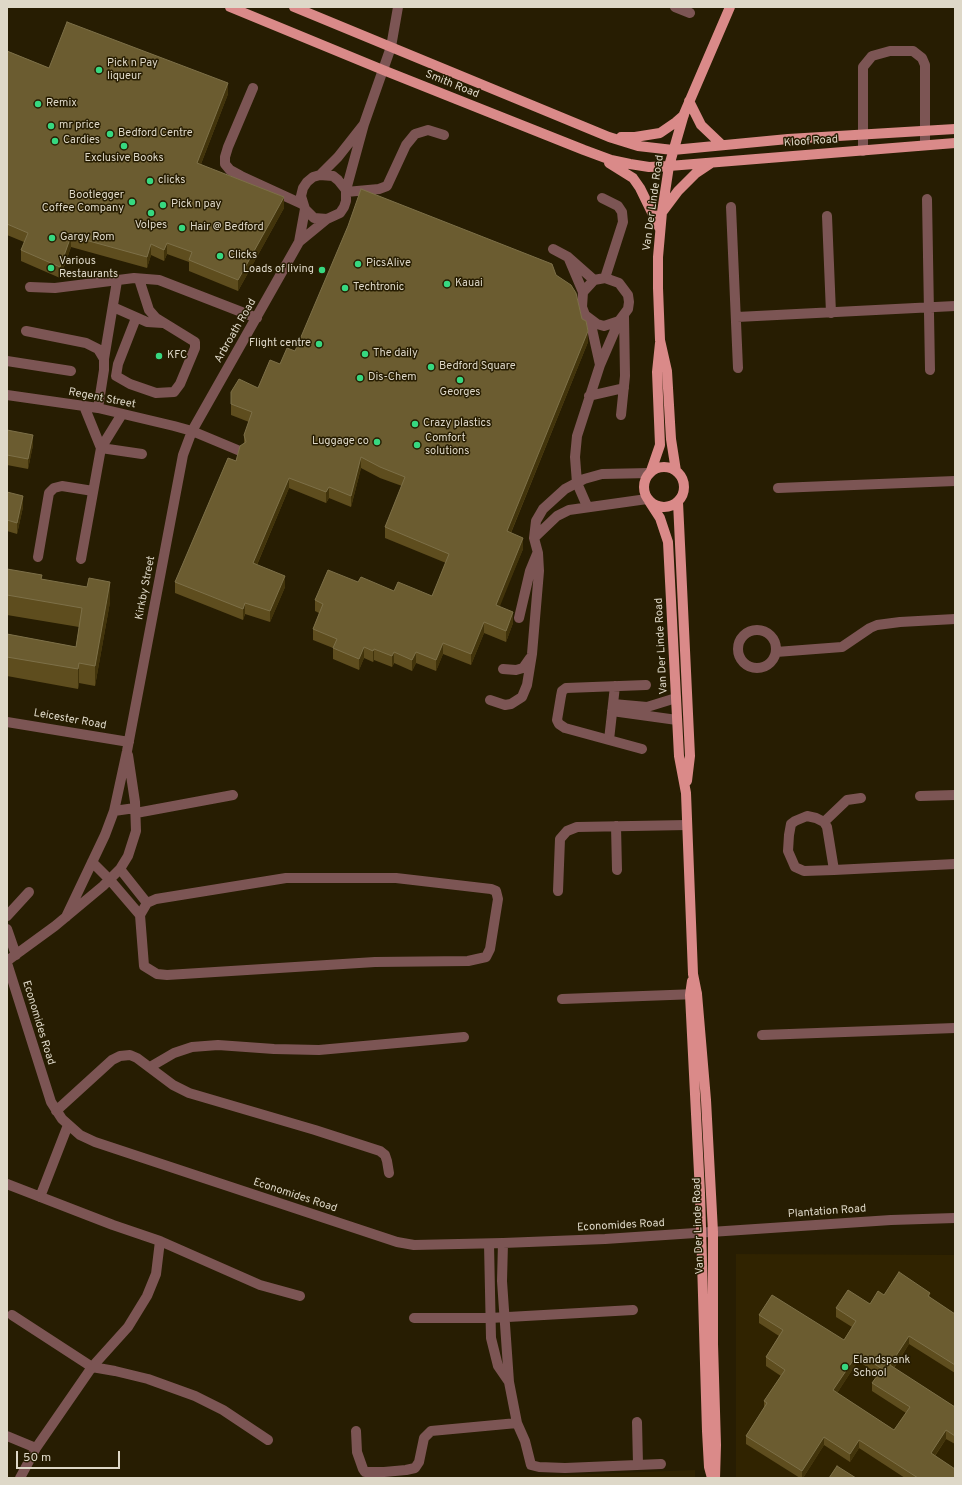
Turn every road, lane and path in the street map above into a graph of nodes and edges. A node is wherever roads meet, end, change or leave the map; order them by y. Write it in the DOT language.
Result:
graph roads {
  1 [pos="230,7"];
  2 [pos="294,7"];
  3 [pos="398,7"];
  4 [pos="675,7"];
  5 [pos="730,7"];
  6 [pos="690,13"];
  7 [pos="391,47"];
  8 [pos="382,70"];
  9 [pos="253,88"];
  10 [pos="689,101"];
  11 [pos="684,114"];
  12 [pos="364,124"];
  13 [pos="955,129"];
  14 [pos="925,130"];
  15 [pos="444,134"];
  16 [pos="862,134"];
  17 [pos="609,137"];
  18 [pos="955,143"];
  19 [pos="722,145"];
  20 [pos="925,145"];
  21 [pos="584,150"];
  22 [pos="673,150"];
  23 [pos="863,151"];
  24 [pos="712,162"];
  25 [pos="669,166"];
  26 [pos="320,175"];
  27 [pos="346,191"];
  28 [pos="602,198"];
  29 [pos="927,199"];
  30 [pos="303,206"];
  31 [pos="731,207"];
  32 [pos="662,212"];
  33 [pos="828,216"];
  34 [pos="327,220"];
  35 [pos="660,231"];
  36 [pos="299,242"];
  37 [pos="553,249"];
  38 [pos="568,257"];
  39 [pos="605,278"];
  40 [pos="139,279"];
  41 [pos="594,280"];
  42 [pos="117,281"];
  43 [pos="30,287"];
  44 [pos="583,292"];
  45 [pos="955,306"];
  46 [pos="113,307"];
  47 [pos="929,307"];
  48 [pos="831,313"];
  49 [pos="737,317"];
  50 [pos="136,318"];
  51 [pos="257,318"];
  52 [pos="622,318"];
  53 [pos="590,320"];
  54 [pos="163,323"];
  55 [pos="26,331"];
  56 [pos="660,340"];
  57 [pos="104,359"];
  58 [pos="7,361"];
  59 [pos="600,365"];
  60 [pos="738,368"];
  61 [pos="930,370"];
  62 [pos="71,371"];
  63 [pos="624,388"];
  64 [pos="7,396"];
  65 [pos="589,396"];
  66 [pos="84,406"];
  67 [pos="98,408"];
  68 [pos="122,414"];
  69 [pos="621,415"];
  70 [pos="192,430"];
  71 [pos="101,448"];
  72 [pos="240,451"];
  73 [pos="142,454"];
  74 [pos="676,471"];
  75 [pos="650,472"];
  76 [pos="955,481"];
  77 [pos="577,483"];
  78 [pos="778,488"];
  79 [pos="93,491"];
  80 [pos="648,500"];
  81 [pos="678,502"];
  82 [pos="586,506"];
  83 [pos="534,538"];
  84 [pos="538,553"];
  85 [pos="38,557"];
  86 [pos="81,559"];
  87 [pos="519,618"];
  88 [pos="955,620"];
  89 [pos="776,652"];
  90 [pos="532,654"];
  91 [pos="503,669"];
  92 [pos="646,685"];
  93 [pos="615,686"];
  94 [pos="676,698"];
  95 [pos="490,700"];
  96 [pos="612,708"];
  97 [pos="677,720"];
  98 [pos="7,722"];
  99 [pos="609,740"];
  100 [pos="128,747"];
  101 [pos="642,749"];
  102 [pos="686,793"];
  103 [pos="233,795"];
  104 [pos="955,795"];
  105 [pos="920,796"];
  106 [pos="861,798"];
  107 [pos="136,810"];
  108 [pos="114,811"];
  109 [pos="824,822"];
  110 [pos="687,825"];
  111 [pos="616,826"];
  112 [pos="92,862"];
  113 [pos="955,864"];
  114 [pos="120,869"];
  115 [pos="616,870"];
  116 [pos="834,870"];
  117 [pos="110,880"];
  118 [pos="558,891"];
  119 [pos="29,892"];
  120 [pos="147,903"];
  121 [pos="7,916"];
  122 [pos="140,916"];
  123 [pos="66,917"];
  124 [pos="7,929"];
  125 [pos="16,955"];
  126 [pos="7,962"];
  127 [pos="693,995"];
  128 [pos="562,999"];
  129 [pos="955,1028"];
  130 [pos="762,1035"];
  131 [pos="464,1037"];
  132 [pos="150,1067"];
  133 [pos="56,1111"];
  134 [pos="68,1126"];
  135 [pos="389,1173"];
  136 [pos="7,1184"];
  137 [pos="40,1197"];
  138 [pos="955,1218"];
  139 [pos="713,1232"];
  140 [pos="700,1233"];
  141 [pos="160,1241"];
  142 [pos="503,1243"];
  143 [pos="489,1244"];
  144 [pos="300,1296"];
  145 [pos="633,1310"];
  146 [pos="12,1314"];
  147 [pos="414,1318"];
  148 [pos="490,1318"];
  149 [pos="504,1318"];
  150 [pos="92,1367"];
  151 [pos="509,1382"];
  152 [pos="637,1422"];
  153 [pos="517,1423"];
  154 [pos="356,1430"];
  155 [pos="7,1436"];
  156 [pos="268,1440"];
  157 [pos="36,1448"];
  158 [pos="638,1464"];
  159 [pos="661,1464"];
  160 [pos="20,1478"];
  161 [pos="713,1478"];
  1 -- 8 [label="main road, Smith Road"];
  2 -- 7 [label="main road, Smith Road"];
  3 -- 7 [label="street"];
  4 -- 6 [label="street"];
  5 -- 10 [label="main road, Van Der Linde Road"];
  7 -- 8 [label="street"];
  7 -- 17 [label="main road, Smith Road"];
  8 -- 12 [label="street"];
  8 -- 21 [label="main road, Smith Road"];
  9 -- 30 [label="street"];
  10 -- 11 [label="main road, Van Der Linde Road"];
  10 -- 19 [label="main road"];
  11 -- 17 [label="main road"];
  11 -- 22 [label="main road, Van Der Linde Road"];
  12 -- 26 [label="street"];
  12 -- 27 [label="street"];
  13 -- 14 [label="main road, Kloof Road"];
  14 -- 16 [label="main road, Kloof Road"];
  14 -- 16 [label="street"];
  14 -- 20 [label="street"];
  15 -- 27 [label="street"];
  16 -- 19 [label="main road, Kloof Road"];
  16 -- 23 [label="street"];
  17 -- 22 [label="main road, Smith Road"];
  18 -- 20 [label="main road, Kloof Road"];
  19 -- 22 [label="main road, Kloof Road"];
  20 -- 23 [label="main road, Kloof Road"];
  21 -- 25 [label="main road, Smith Road"];
  21 -- 35 [label="main road"];
  22 -- 25 [label="main road, Van Der Linde Road"];
  23 -- 24 [label="main road, Kloof Road"];
  24 -- 25 [label="main road, Kloof Road"];
  24 -- 32 [label="main road"];
  25 -- 32 [label="main road, Van Der Linde Road"];
  26 -- 27 [label="street"];
  26 -- 30 [label="street"];
  27 -- 34 [label="street"];
  28 -- 39 [label="street"];
  29 -- 47 [label="street"];
  30 -- 34 [label="street"];
  30 -- 36 [label="street, Arbroath Road"];
  31 -- 49 [label="street"];
  32 -- 35 [label="main road, Van Der Linde Road"];
  33 -- 48 [label="street"];
  34 -- 36 [label="street, Arbroath Road"];
  35 -- 56 [label="main road, Van Der Linde Road"];
  36 -- 51 [label="street, Arbroath Road"];
  37 -- 38 [label="street"];
  38 -- 41 [label="street"];
  38 -- 44 [label="street"];
  39 -- 41 [label="street"];
  39 -- 52 [label="street"];
  40 -- 42 [label="street"];
  40 -- 51 [label="street"];
  40 -- 54 [label="street"];
  41 -- 44 [label="street"];
  42 -- 43 [label="street"];
  42 -- 46 [label="street"];
  44 -- 53 [label="street"];
  45 -- 47 [label="street"];
  46 -- 50 [label="street"];
  46 -- 57 [label="street"];
  47 -- 48 [label="street"];
  47 -- 61 [label="street"];
  48 -- 49 [label="street"];
  49 -- 60 [label="street"];
  50 -- 54 [label="street"];
  50 -- 54 [label="street"];
  51 -- 70 [label="street, Arbroath Road"];
  52 -- 53 [label="street"];
  52 -- 59 [label="street"];
  52 -- 63 [label="street"];
  53 -- 59 [label="street"];
  55 -- 57 [label="street"];
  56 -- 74 [label="main road, Van Der Linde Road"];
  56 -- 75 [label="main road, Van Der Linde Road"];
  57 -- 67 [label="street"];
  58 -- 62 [label="street"];
  59 -- 65 [label="street"];
  63 -- 65 [label="street"];
  63 -- 69 [label="street"];
  64 -- 66 [label="street, Regent Street"];
  65 -- 77 [label="street"];
  66 -- 67 [label="street, Regent Street"];
  66 -- 71 [label="street"];
  67 -- 68 [label="street, Regent Street"];
  68 -- 70 [label="street, Regent Street"];
  68 -- 71 [label="street"];
  70 -- 72 [label="street, Regent Street"];
  70 -- 100 [label="street, Kirkby Street"];
  71 -- 73 [label="street"];
  71 -- 79 [label="street"];
  74 -- 75 [label="main road"];
  74 -- 81 [label="main road"];
  75 -- 77 [label="street"];
  75 -- 80 [label="main road"];
  76 -- 78 [label="street"];
  77 -- 82 [label="street"];
  77 -- 83 [label="street"];
  79 -- 85 [label="street"];
  79 -- 86 [label="street"];
  80 -- 81 [label="main road"];
  80 -- 82 [label="street"];
  80 -- 94 [label="main road, Van Der Linde Road"];
  81 -- 102 [label="main road, Van Der Linde Road"];
  82 -- 83 [label="street"];
  83 -- 84 [label="street"];
  84 -- 87 [label="street"];
  84 -- 90 [label="street"];
  88 -- 89 [label="street"];
  90 -- 91 [label="street"];
  90 -- 95 [label="street"];
  92 -- 93 [label="street"];
  93 -- 96 [label="street"];
  93 -- 99 [label="street"];
  94 -- 96 [label="street"];
  94 -- 97 [label="main road, Van Der Linde Road"];
  96 -- 97 [label="street"];
  96 -- 99 [label="street"];
  97 -- 102 [label="main road, Van Der Linde Road"];
  98 -- 100 [label="street, Leicester Road"];
  99 -- 101 [label="street"];
  100 -- 107 [label="street, Kirkby Street"];
  100 -- 108 [label="street, Kirkby Street"];
  102 -- 110 [label="main road, Van Der Linde Road"];
  103 -- 107 [label="street"];
  104 -- 105 [label="street"];
  106 -- 109 [label="street"];
  107 -- 108 [label="street"];
  107 -- 114 [label="street, Kirkby Street"];
  108 -- 112 [label="street, Kirkby Street"];
  109 -- 116 [label="street"];
  109 -- 116 [label="street"];
  110 -- 111 [label="street"];
  110 -- 127 [label="main road, Van Der Linde Road"];
  111 -- 115 [label="street"];
  111 -- 118 [label="street"];
  112 -- 117 [label="street"];
  112 -- 123 [label="street, Kirkby Street"];
  113 -- 116 [label="street"];
  114 -- 117 [label="street, Kirkby Street"];
  114 -- 120 [label="street"];
  117 -- 122 [label="street"];
  117 -- 123 [label="street, Kirkby Street"];
  119 -- 121 [label="street"];
  120 -- 122 [label="street"];
  120 -- 122 [label="street"];
  123 -- 125 [label="street, Kirkby Street"];
  124 -- 125 [label="street"];
  125 -- 126 [label="street, Kirkby Street"];
  126 -- 133 [label="street, Economides Road"];
  127 -- 128 [label="street"];
  127 -- 139 [label="main road, Van Der Linde Road"];
  127 -- 140 [label="main road, Van Der Linde Road"];
  129 -- 130 [label="street"];
  131 -- 132 [label="street"];
  132 -- 133 [label="street"];
  132 -- 135 [label="street"];
  133 -- 134 [label="street, Economides Road"];
  134 -- 137 [label="street"];
  134 -- 143 [label="street, Economides Road"];
  136 -- 137 [label="street"];
  137 -- 141 [label="street"];
  138 -- 139 [label="street, Plantation Road"];
  139 -- 140 [label="street, Plantation Road"];
  139 -- 161 [label="main road, Van Der Linde Road"];
  140 -- 142 [label="street, Economides Road"];
  140 -- 161 [label="main road, Van Der Linde Road"];
  141 -- 144 [label="street"];
  141 -- 150 [label="street"];
  142 -- 143 [label="street, Economides Road"];
  142 -- 149 [label="street"];
  143 -- 148 [label="street"];
  145 -- 149 [label="street"];
  146 -- 150 [label="street"];
  147 -- 148 [label="street"];
  148 -- 149 [label="street"];
  148 -- 151 [label="street"];
  149 -- 151 [label="street"];
  150 -- 156 [label="street"];
  150 -- 157 [label="street"];
  151 -- 153 [label="street"];
  152 -- 158 [label="street"];
  153 -- 154 [label="street"];
  153 -- 158 [label="street"];
  155 -- 157 [label="street"];
  157 -- 160 [label="street"];
  158 -- 159 [label="street"];
}
